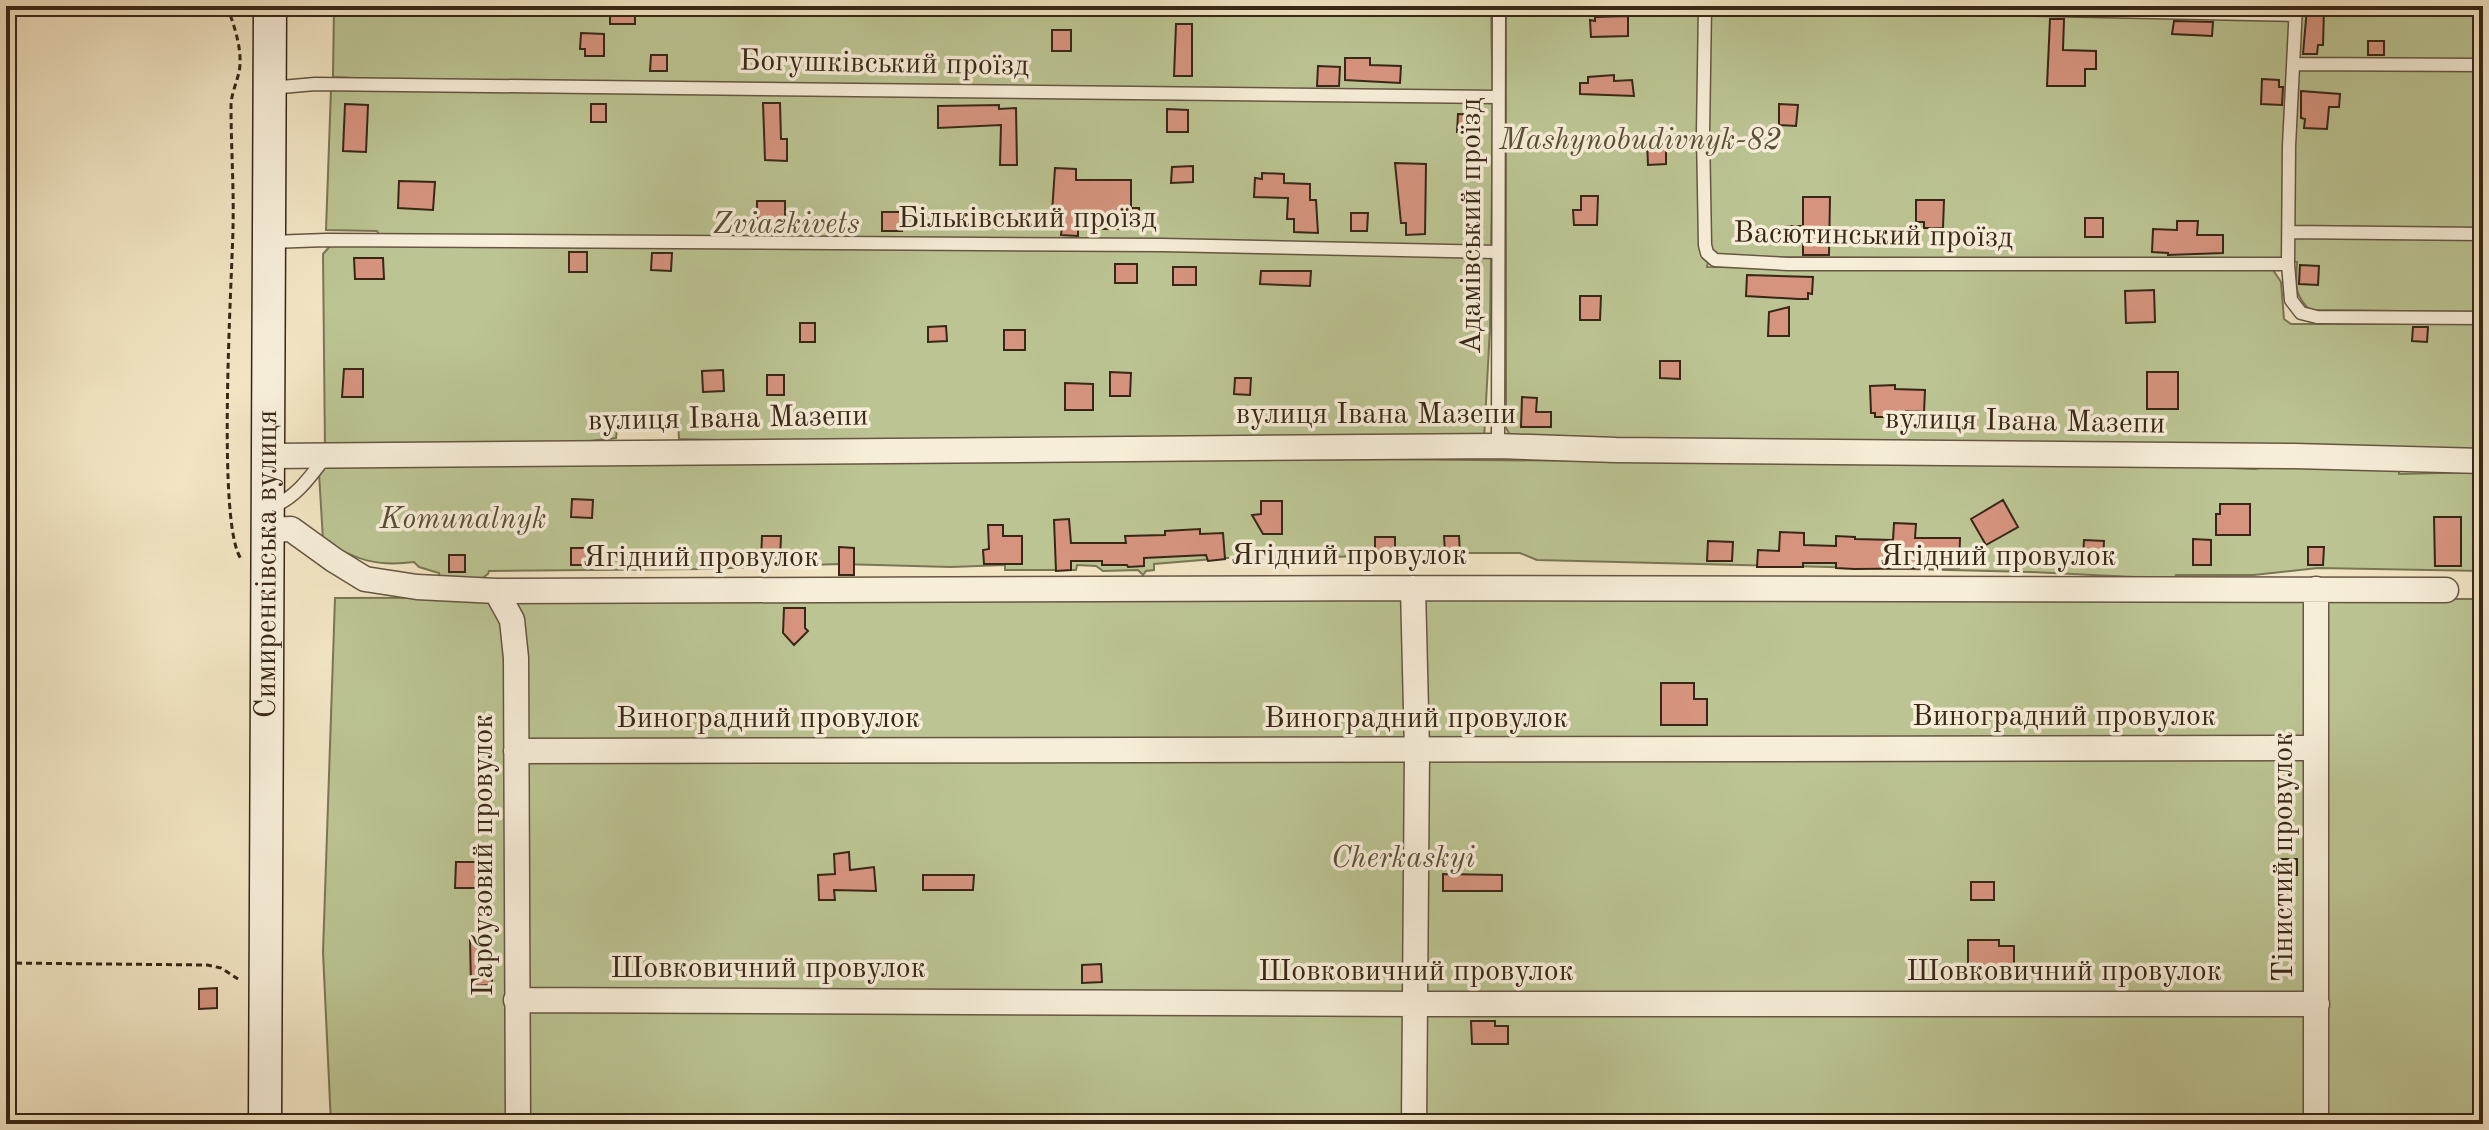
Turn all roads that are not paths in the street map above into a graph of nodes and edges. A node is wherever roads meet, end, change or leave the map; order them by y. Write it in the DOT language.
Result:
graph roads {
  1 [pos="270,6"];
  2 [pos="1499,6"];
  3 [pos="1705,6"];
  4 [pos="1866,6"];
  5 [pos="2296,11"];
  6 [pos="2295,64"];
  7 [pos="2483,65"];
  8 [pos="270,88"];
  9 [pos="1498,97"];
  10 [pos="2290,232"];
  11 [pos="2483,234"];
  12 [pos="270,242"];
  13 [pos="1497,252"];
  14 [pos="2288,264"];
  15 [pos="2483,318"];
  16 [pos="1498,446"];
  17 [pos="270,456"];
  18 [pos="326,456"];
  19 [pos="2483,461"];
  20 [pos="269,519"];
  21 [pos="1413,588"];
  22 [pos="2316,589"];
  23 [pos="2446,590"];
  24 [pos="496,591"];
  25 [pos="2315,748"];
  26 [pos="516,751"];
  27 [pos="1417,751"];
  28 [pos="516,1000"];
  29 [pos="1415,1004"];
  30 [pos="2317,1004"];
  31 [pos="265,1124"];
  32 [pos="518,1124"];
  33 [pos="1414,1124"];
  34 [pos="2316,1124"];
  1 -- 8 [label="main road, Симиренківська вулиця"];
  2 -- 9 [label="lane, Адамівський проїзд"];
  3 -- 14 [label="lane, Васютинський проїзд"];
  4 -- 5 [label="lane"];
  5 -- 6 [label="lane"];
  6 -- 7 [label="lane"];
  6 -- 10 [label="lane"];
  8 -- 9 [label="lane, Богушківський проїзд"];
  8 -- 12 [label="main road, Симиренківська вулиця"];
  9 -- 13 [label="lane, Адамівський проїзд"];
  10 -- 11 [label="lane"];
  10 -- 14 [label="lane"];
  12 -- 13 [label="lane, Більківський проїзд"];
  12 -- 17 [label="main road, Симиренківська вулиця"];
  13 -- 16 [label="lane, Адамівський проїзд"];
  14 -- 15 [label="lane"];
  16 -- 18 [label="street, вулиця Івана Мазепи"];
  16 -- 19 [label="street, вулиця Івана Мазепи"];
  17 -- 18 [label="street, вулиця Івана Мазепи"];
  17 -- 20 [label="main road, Симиренківська вулиця"];
  18 -- 20 [label="lane"];
  20 -- 24 [label="street, Ягідний провулок"];
  20 -- 31 [label="main road, Симиренківська вулиця"];
  21 -- 22 [label="street, Ягідний провулок"];
  21 -- 24 [label="street, Ягідний провулок"];
  21 -- 27 [label="street"];
  22 -- 23 [label="street, Ягідний провулок"];
  22 -- 25 [label="street, Тінистий провулок"];
  24 -- 26 [label="street, Гарбузовий провулок"];
  25 -- 27 [label="street, Виноградний провулок"];
  25 -- 30 [label="street, Тінистий провулок"];
  26 -- 27 [label="street, Виноградний провулок"];
  26 -- 28 [label="street, Гарбузовий провулок"];
  27 -- 29 [label="street"];
  28 -- 29 [label="street, Шовковичний провулок"];
  28 -- 32 [label="street, Гарбузовий провулок"];
  29 -- 30 [label="street, Шовковичний провулок"];
  29 -- 33 [label="street"];
  30 -- 34 [label="street, Тінистий провулок"];
}
